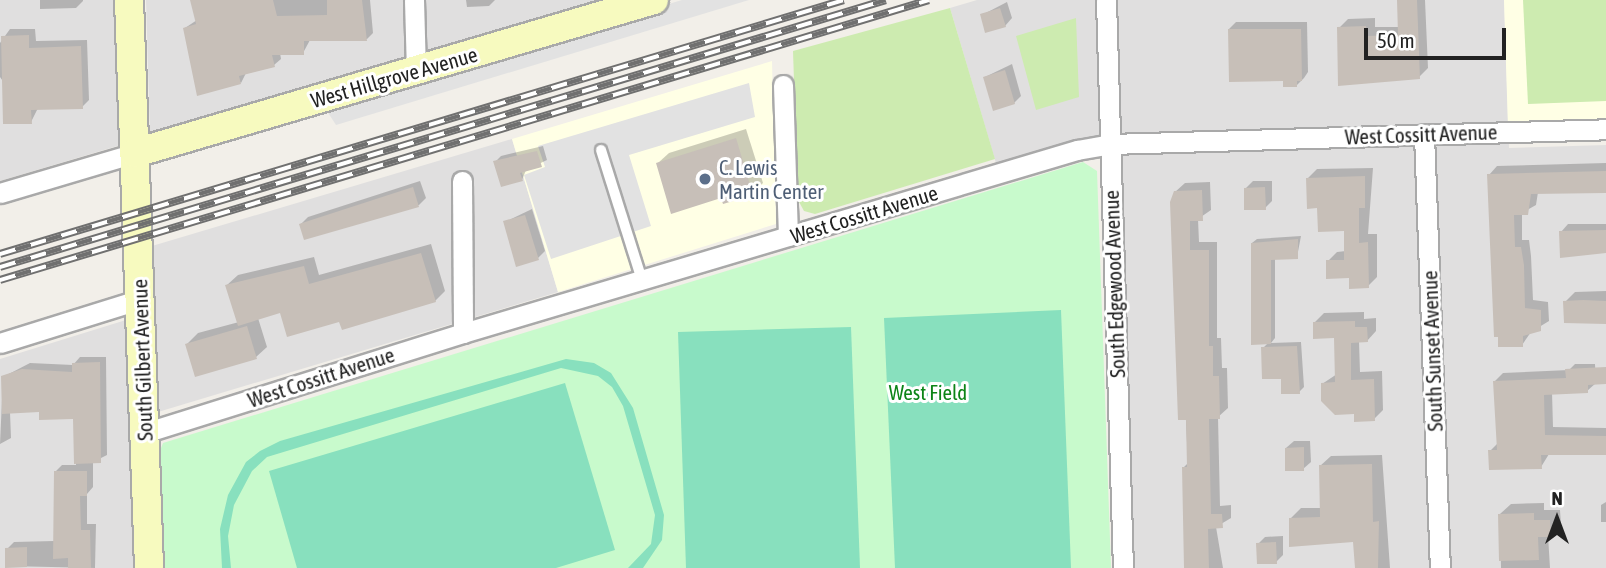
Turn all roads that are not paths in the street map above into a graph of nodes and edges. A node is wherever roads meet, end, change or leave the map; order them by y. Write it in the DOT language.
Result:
graph roads {
  1 [pos="130,0"];
  2 [pos="414,0"];
  3 [pos="654,0"];
  4 [pos="1106,0"];
  5 [pos="416,71"];
  6 [pos="783,85"];
  7 [pos="1606,129"];
  8 [pos="1424,134"];
  9 [pos="1110,144"];
  10 [pos="601,150"];
  11 [pos="135,153"];
  12 [pos="462,181"];
  13 [pos="0,193"];
  14 [pos="788,236"];
  15 [pos="642,280"];
  16 [pos="141,299"];
  17 [pos="463,333"];
  18 [pos="0,343"];
  19 [pos="144,433"];
  20 [pos="149,568"];
  21 [pos="1123,568"];
  22 [pos="1440,568"];
  1 -- 11 [label="street, South Gilbert Avenue"];
  2 -- 5 [label="street"];
  3 -- 5 [label="street, West Hillgrove Avenue"];
  4 -- 9 [label="street, South Edgewood Avenue"];
  5 -- 11 [label="street, West Hillgrove Avenue"];
  6 -- 14 [label="street"];
  7 -- 8 [label="street, West Cossitt Avenue"];
  8 -- 9 [label="street, West Cossitt Avenue"];
  8 -- 22 [label="street, South Sunset Avenue"];
  9 -- 14 [label="street, West Cossitt Avenue"];
  9 -- 21 [label="street, South Edgewood Avenue"];
  10 -- 15 [label="lane"];
  11 -- 13 [label="street"];
  11 -- 16 [label="street, South Gilbert Avenue"];
  12 -- 17 [label="street"];
  14 -- 15 [label="street, West Cossitt Avenue"];
  15 -- 17 [label="street, West Cossitt Avenue"];
  16 -- 18 [label="street"];
  16 -- 19 [label="street, South Gilbert Avenue"];
  17 -- 19 [label="street, West Cossitt Avenue"];
  19 -- 20 [label="street, South Gilbert Avenue"];
}
